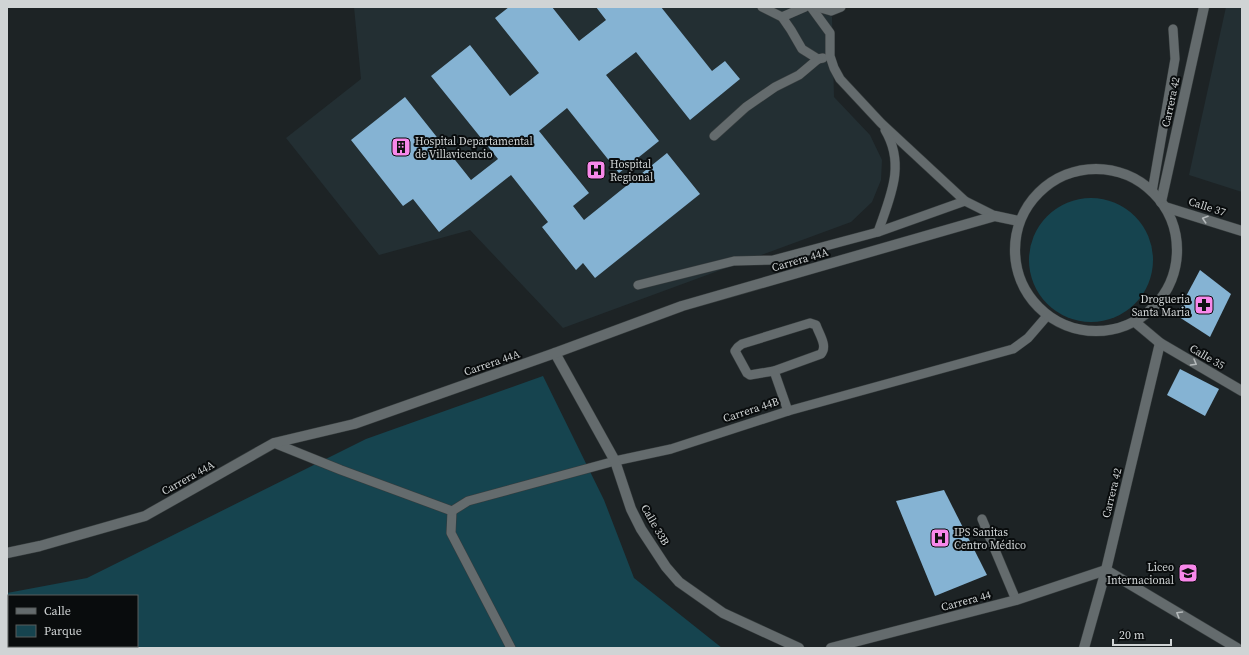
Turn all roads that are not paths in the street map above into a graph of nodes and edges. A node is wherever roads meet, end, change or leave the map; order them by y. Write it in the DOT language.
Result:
graph roads {
  1 [pos="762,7"];
  2 [pos="805,7"];
  3 [pos="811,7"];
  4 [pos="817,7"];
  5 [pos="841,7"];
  6 [pos="1204,7"];
  7 [pos="782,17"];
  8 [pos="1173,29"];
  9 [pos="830,56"];
  10 [pos="818,59"];
  11 [pos="881,123"];
  12 [pos="714,136"];
  13 [pos="1152,192"];
  14 [pos="965,201"];
  15 [pos="1163,204"];
  16 [pos="995,216"];
  17 [pos="1019,222"];
  18 [pos="1242,231"];
  19 [pos="878,232"];
  20 [pos="638,285"];
  21 [pos="1047,316"];
  22 [pos="1135,322"];
  23 [pos="1160,343"];
  24 [pos="555,354"];
  25 [pos="774,371"];
  26 [pos="1242,391"];
  27 [pos="788,411"];
  28 [pos="274,443"];
  29 [pos="615,461"];
  30 [pos="452,511"];
  31 [pos="982,519"];
  32 [pos="7,553"];
  33 [pos="1106,570"];
  34 [pos="1016,600"];
  35 [pos="511,648"];
  36 [pos="799,648"];
  37 [pos="831,648"];
  38 [pos="1084,648"];
  39 [pos="1237,648"];
  1 -- 7 [label="lane"];
  2 -- 7 [label="lane"];
  3 -- 9 [label="lane"];
  4 -- 5 [label="lane"];
  6 -- 15 [label="street, Carrera 42"];
  7 -- 10 [label="lane"];
  8 -- 13 [label="lane"];
  9 -- 10 [label="lane"];
  9 -- 11 [label="lane"];
  10 -- 12 [label="lane"];
  11 -- 14 [label="lane"];
  11 -- 19 [label="lane"];
  13 -- 15 [label="street"];
  13 -- 17 [label="street"];
  14 -- 16 [label="lane"];
  14 -- 19 [label="lane"];
  18 -- 15 [label="street, Calle 37, one-way"];
  15 -- 22 [label="street"];
  16 -- 17 [label="street"];
  16 -- 24 [label="street, Carrera 44A"];
  17 -- 21 [label="street"];
  19 -- 20 [label="lane"];
  21 -- 22 [label="street"];
  21 -- 27 [label="lane, Carrera 44B"];
  22 -- 23 [label="street, Calle 35"];
  23 -- 26 [label="street, Calle 35, one-way"];
  23 -- 33 [label="street, Carrera 42"];
  24 -- 28 [label="street, Carrera 44A"];
  24 -- 29 [label="street, Calle 33B"];
  25 -- 25 [label="lane"];
  25 -- 27 [label="lane"];
  27 -- 29 [label="lane, Carrera 44B"];
  28 -- 30 [label="lane"];
  28 -- 32 [label="street, Carrera 44A"];
  29 -- 30 [label="lane, Carrera 44B"];
  29 -- 36 [label="street, Calle 33B"];
  30 -- 35 [label="lane"];
  31 -- 34 [label="lane"];
  33 -- 34 [label="street, Carrera 44"];
  33 -- 38 [label="street, Carrera 42"];
  39 -- 33 [label="street, one-way"];
  34 -- 37 [label="street, Carrera 44"];
}
